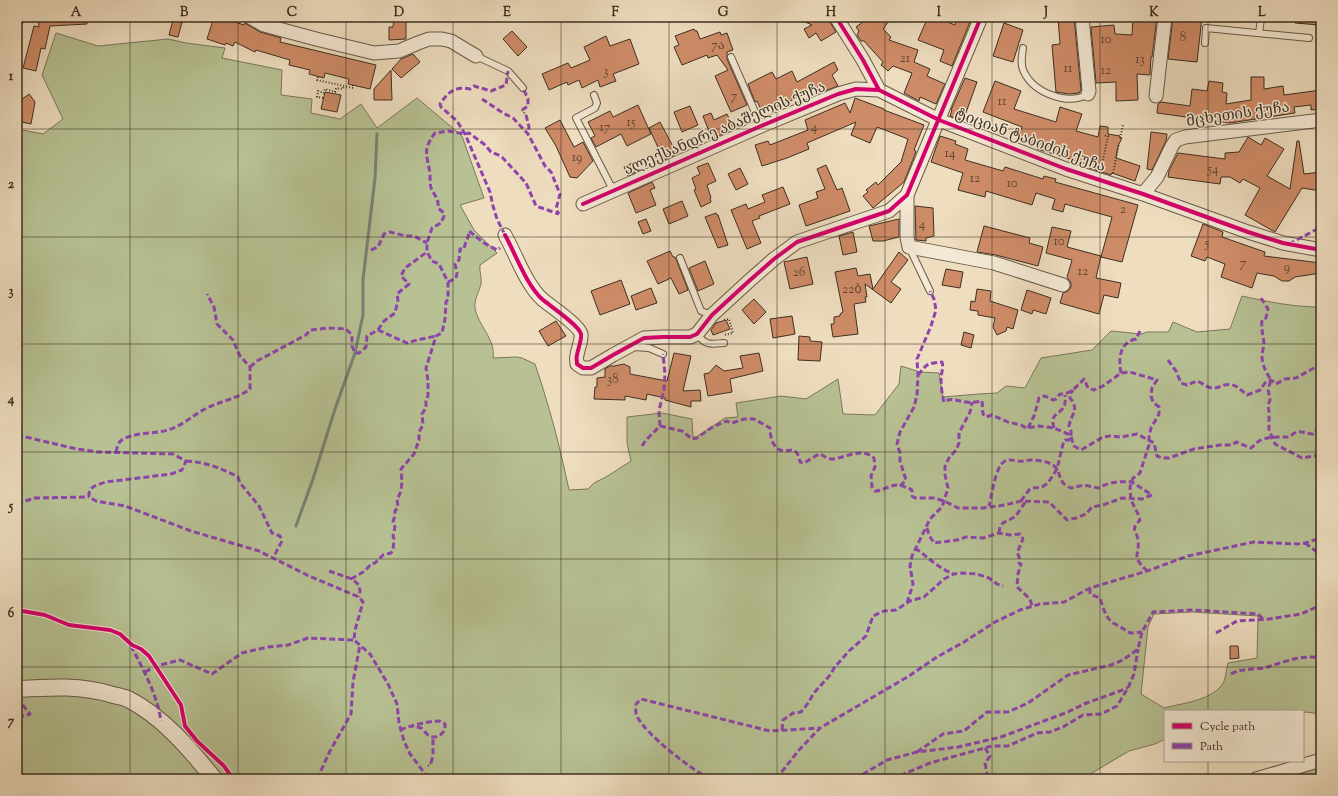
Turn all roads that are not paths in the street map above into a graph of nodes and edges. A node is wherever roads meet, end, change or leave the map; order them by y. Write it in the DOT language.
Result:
graph roads {
  1 [pos="250,17"];
  2 [pos="836,17"];
  3 [pos="980,17"];
  4 [pos="1082,17"];
  5 [pos="1165,17"];
  6 [pos="1261,19"];
  7 [pos="1259,33"];
  8 [pos="1309,38"];
  9 [pos="1205,43"];
  10 [pos="1023,48"];
  11 [pos="476,56"];
  12 [pos="731,57"];
  13 [pos="523,88"];
  14 [pos="879,90"];
  15 [pos="1088,94"];
  16 [pos="594,95"];
  17 [pos="1156,96"];
  18 [pos="939,120"];
  19 [pos="1321,120"];
  20 [pos="760,126"];
  21 [pos="613,190"];
  22 [pos="1143,194"];
  23 [pos="908,195"];
  24 [pos="583,204"];
  25 [pos="505,235"];
  26 [pos="909,247"];
  27 [pos="1321,250"];
  28 [pos="680,258"];
  29 [pos="1064,286"];
  30 [pos="930,291"];
  31 [pos="716,318"];
  32 [pos="697,334"];
  33 [pos="724,343"];
  34 [pos="630,347"];
  35 [pos="663,354"];
  36 [pos="17,689"];
  37 [pos="1321,760"];
  38 [pos="214,779"];
  39 [pos="1256,779"];
  1 -- 11 [label="street"];
  2 -- 14 [label="street"];
  3 -- 18 [label="street"];
  4 -- 15 [label="street"];
  5 -- 17 [label="street"];
  6 -- 7 [label="lane"];
  7 -- 8 [label="lane"];
  7 -- 9 [label="lane"];
  10 -- 15 [label="lane"];
  11 -- 13 [label="lane"];
  12 -- 20 [label="lane"];
  14 -- 18 [label="street, ტიციან ტაბიძის ქუჩა"];
  14 -- 20 [label="street, ალექსანდრე აბაშელის ქუჩა"];
  16 -- 21 [label="lane"];
  18 -- 22 [label="street, ტიციან ტაბიძის ქუჩა"];
  18 -- 23 [label="street"];
  19 -- 22 [label="street, მცხეთის ქუჩა"];
  20 -- 21 [label="street, ალექსანდრე აბაშელის ქუჩა"];
  21 -- 24 [label="street, ალექსანდრე აბაშელის ქუჩა"];
  22 -- 27 [label="street, ტიციან ტაბიძის ქუჩა"];
  23 -- 26 [label="street"];
  23 -- 31 [label="street"];
  25 -- 34 [label="street"];
  26 -- 29 [label="street"];
  26 -- 30 [label="lane"];
  28 -- 31 [label="lane"];
  31 -- 32 [label="street"];
  32 -- 33 [label="lane"];
  32 -- 34 [label="street"];
  34 -- 35 [label="lane"];
  36 -- 38 [label="street"];
  37 -- 39 [label="street"];
}
